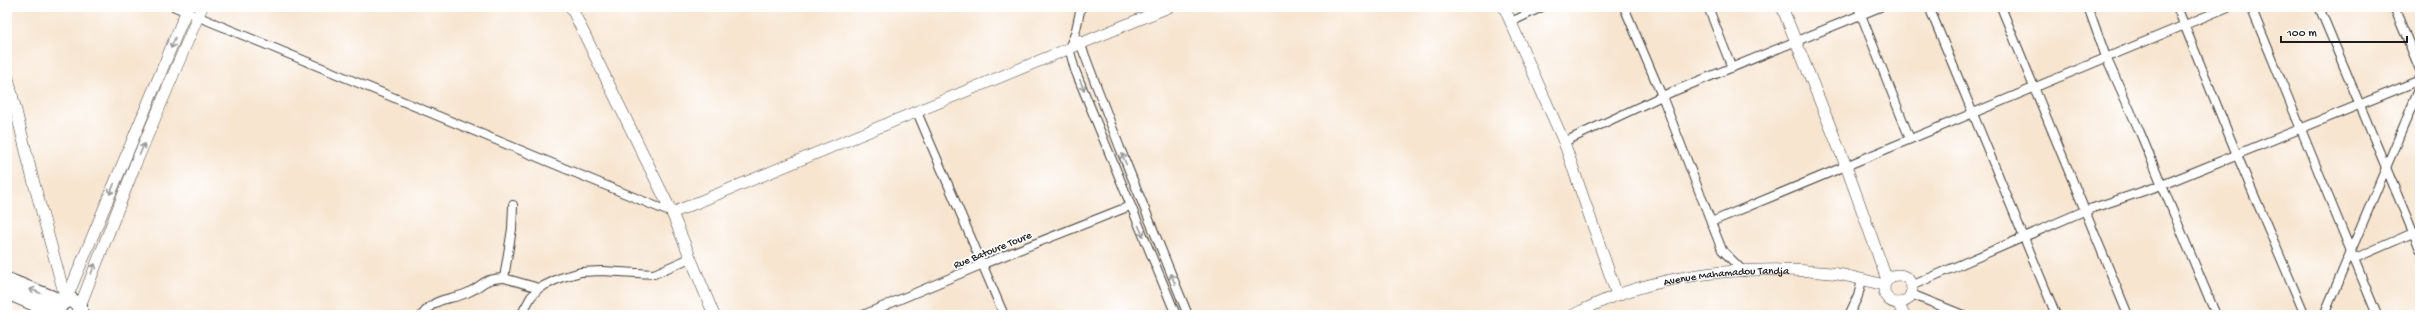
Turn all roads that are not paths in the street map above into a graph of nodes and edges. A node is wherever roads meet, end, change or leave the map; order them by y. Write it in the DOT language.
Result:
graph roads {
  1 [pos="175,7"];
  2 [pos="571,7"];
  3 [pos="1082,7"];
  4 [pos="1169,7"];
  5 [pos="1504,7"];
  6 [pos="1542,7"];
  7 [pos="1624,7"];
  8 [pos="1708,7"];
  9 [pos="1782,7"];
  10 [pos="1880,7"];
  11 [pos="1929,7"];
  12 [pos="2001,7"];
  13 [pos="2088,7"];
  14 [pos="2177,7"];
  15 [pos="2228,7"];
  16 [pos="2251,7"];
  17 [pos="2319,7"];
  18 [pos="2394,7"];
  19 [pos="187,9"];
  20 [pos="1860,11"];
  21 [pos="200,12"];
  22 [pos="1511,22"];
  23 [pos="2184,25"];
  24 [pos="1078,39"];
  25 [pos="1796,42"];
  26 [pos="1069,48"];
  27 [pos="2106,57"];
  28 [pos="1732,68"];
  29 [pos="2420,70"];
  30 [pos="7,74"];
  31 [pos="2420,80"];
  32 [pos="2420,87"];
  33 [pos="2034,88"];
  34 [pos="1662,96"];
  35 [pos="2359,103"];
  36 [pos="917,112"];
  37 [pos="1973,113"];
  38 [pos="2299,128"];
  39 [pos="1910,139"];
  40 [pos="1564,142"];
  41 [pos="2237,155"];
  42 [pos="1846,166"];
  43 [pos="2387,167"];
  44 [pos="2162,185"];
  45 [pos="513,205"];
  46 [pos="1130,206"];
  47 [pos="2084,211"];
  48 [pos="672,213"];
  49 [pos="1711,222"];
  50 [pos="2417,231"];
  51 [pos="2024,236"];
  52 [pos="2420,249"];
  53 [pos="2352,255"];
  54 [pos="690,258"];
  55 [pos="983,264"];
  56 [pos="1744,272"];
  57 [pos="504,278"];
  58 [pos="7,280"];
  59 [pos="1862,280"];
  60 [pos="1886,283"];
  61 [pos="539,288"];
  62 [pos="1911,290"];
  63 [pos="7,292"];
  64 [pos="1617,295"];
  65 [pos="1898,303"];
  66 [pos="61,307"];
  67 [pos="84,311"];
  68 [pos="422,315"];
  69 [pos="521,315"];
  70 [pos="714,315"];
  71 [pos="863,315"];
  72 [pos="1004,315"];
  73 [pos="1176,315"];
  74 [pos="1188,315"];
  75 [pos="1573,315"];
  76 [pos="1848,315"];
  77 [pos="1904,315"];
  78 [pos="1963,315"];
  79 [pos="2056,315"];
  80 [pos="2128,315"];
  81 [pos="2216,315"];
  82 [pos="2305,315"];
  83 [pos="2324,315"];
  84 [pos="2377,315"];
  1 -- 19 [label="street"];
  2 -- 48 [label="street"];
  3 -- 24 [label="street"];
  4 -- 24 [label="street"];
  5 -- 22 [label="street"];
  6 -- 22 [label="street"];
  7 -- 34 [label="street"];
  8 -- 28 [label="street"];
  9 -- 25 [label="street"];
  10 -- 20 [label="street"];
  11 -- 37 [label="street"];
  12 -- 33 [label="street"];
  13 -- 27 [label="street"];
  14 -- 23 [label="street"];
  15 -- 23 [label="street"];
  16 -- 38 [label="street"];
  17 -- 35 [label="street"];
  18 -- 29 [label="street"];
  19 -- 21 [label="street"];
  19 -- 66 [label="street, one-way"];
  20 -- 25 [label="street"];
  20 -- 39 [label="street"];
  21 -- 48 [label="street"];
  67 -- 21 [label="street, one-way"];
  22 -- 40 [label="street"];
  23 -- 27 [label="street"];
  23 -- 41 [label="street"];
  24 -- 26 [label="street"];
  74 -- 24 [label="street, one-way"];
  25 -- 28 [label="street"];
  25 -- 42 [label="street"];
  26 -- 36 [label="street"];
  26 -- 46 [label="street, one-way"];
  27 -- 33 [label="street"];
  27 -- 44 [label="street"];
  28 -- 34 [label="street"];
  30 -- 66 [label="street"];
  31 -- 35 [label="street"];
  32 -- 43 [label="street"];
  33 -- 37 [label="street"];
  33 -- 47 [label="street"];
  34 -- 40 [label="street"];
  34 -- 49 [label="street"];
  35 -- 38 [label="street"];
  35 -- 43 [label="street"];
  36 -- 48 [label="street"];
  36 -- 55 [label="street"];
  37 -- 39 [label="street"];
  37 -- 51 [label="street"];
  38 -- 41 [label="street"];
  38 -- 53 [label="street"];
  39 -- 42 [label="street"];
  40 -- 64 [label="street"];
  41 -- 44 [label="street"];
  41 -- 82 [label="street"];
  42 -- 49 [label="street"];
  42 -- 60 [label="street"];
  43 -- 50 [label="street"];
  43 -- 53 [label="street"];
  44 -- 47 [label="street"];
  44 -- 81 [label="street"];
  45 -- 57 [label="street"];
  46 -- 55 [label="street, Rue Batoure Toure"];
  46 -- 73 [label="street, one-way"];
  47 -- 51 [label="street"];
  47 -- 80 [label="street"];
  48 -- 54 [label="street"];
  49 -- 56 [label="street"];
  50 -- 52 [label="street"];
  50 -- 53 [label="street"];
  51 -- 62 [label="street"];
  51 -- 79 [label="street"];
  53 -- 83 [label="street"];
  53 -- 84 [label="street"];
  54 -- 61 [label="street"];
  54 -- 70 [label="street"];
  55 -- 71 [label="street, Rue Batoure Toure"];
  55 -- 72 [label="street"];
  56 -- 59 [label="street, Avenue Mahamadou Tandja"];
  56 -- 64 [label="street, Avenue Mahamadou Tandja"];
  57 -- 61 [label="street"];
  57 -- 68 [label="street"];
  66 -- 58 [label="highway, one-way"];
  59 -- 60 [label="street, Avenue Mahamadou Tandja"];
  59 -- 76 [label="street"];
  60 -- 62 [label="street"];
  60 -- 65 [label="street"];
  61 -- 69 [label="street"];
  62 -- 65 [label="street"];
  62 -- 78 [label="street"];
  63 -- 66 [label="highway"];
  64 -- 75 [label="street, Avenue Mahamadou Tandja"];
  65 -- 77 [label="street"];
  66 -- 67 [label="highway"];
}
